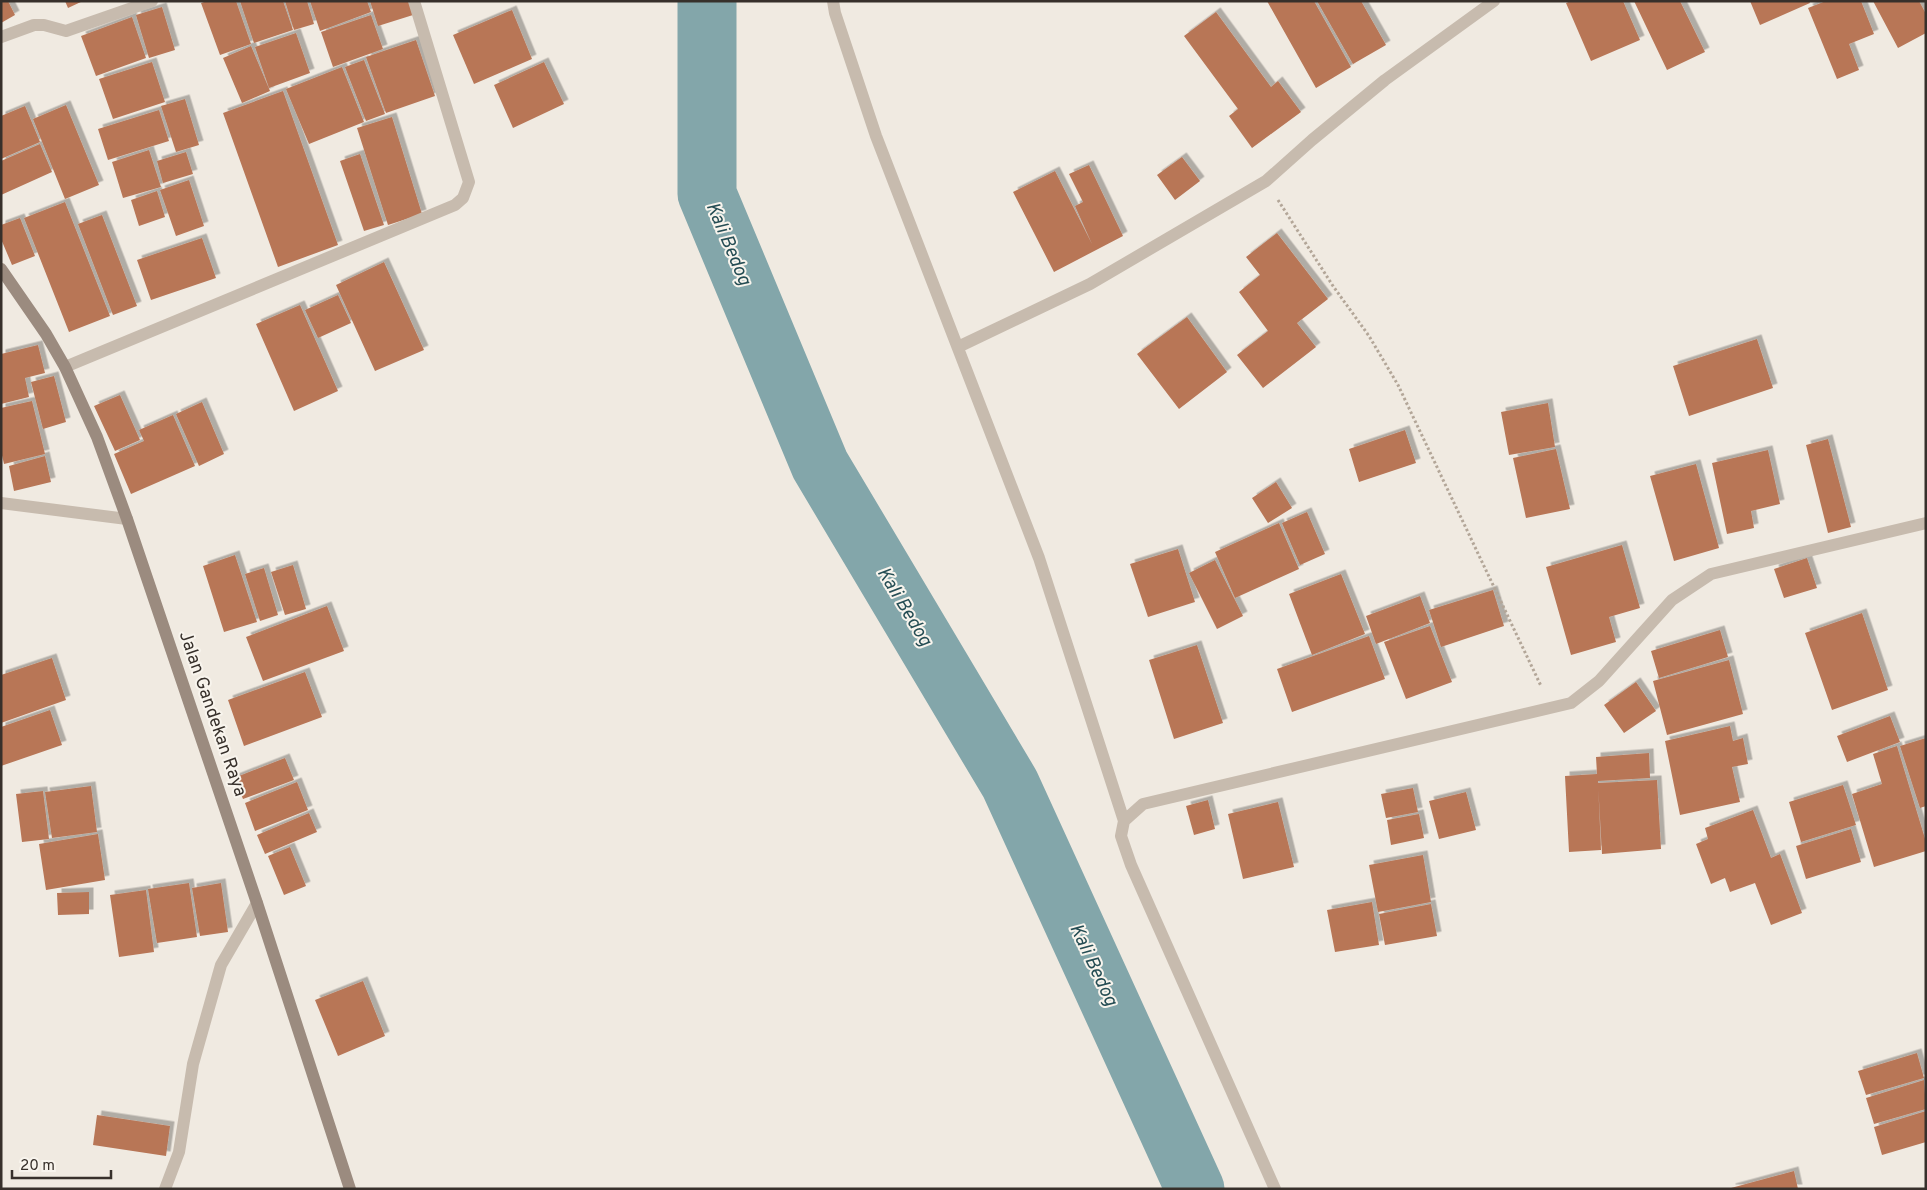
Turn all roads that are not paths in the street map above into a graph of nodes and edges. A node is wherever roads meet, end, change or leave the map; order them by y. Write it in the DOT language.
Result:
graph roads {
  1 [pos="152,1"];
  2 [pos="414,1"];
  3 [pos="834,1"];
  4 [pos="1494,1"];
  5 [pos="1,37"];
  6 [pos="1,269"];
  7 [pos="958,346"];
  8 [pos="65,367"];
  9 [pos="1,503"];
  10 [pos="127,519"];
  11 [pos="1926,523"];
  12 [pos="1124,821"];
  13 [pos="257,903"];
  14 [pos="165,1189"];
  15 [pos="350,1189"];
  16 [pos="1275,1189"];
  1 -- 5 [label="street"];
  2 -- 8 [label="street"];
  3 -- 7 [label="street"];
  4 -- 7 [label="street"];
  6 -- 8 [label="street, Jalan Gandekan Raya"];
  7 -- 12 [label="street"];
  8 -- 10 [label="street, Jalan Gandekan Raya"];
  9 -- 10 [label="street"];
  10 -- 13 [label="street, Jalan Gandekan Raya"];
  11 -- 12 [label="street"];
  12 -- 16 [label="street"];
  13 -- 14 [label="street"];
  13 -- 15 [label="street, Jalan Gandekan Raya"];
}
